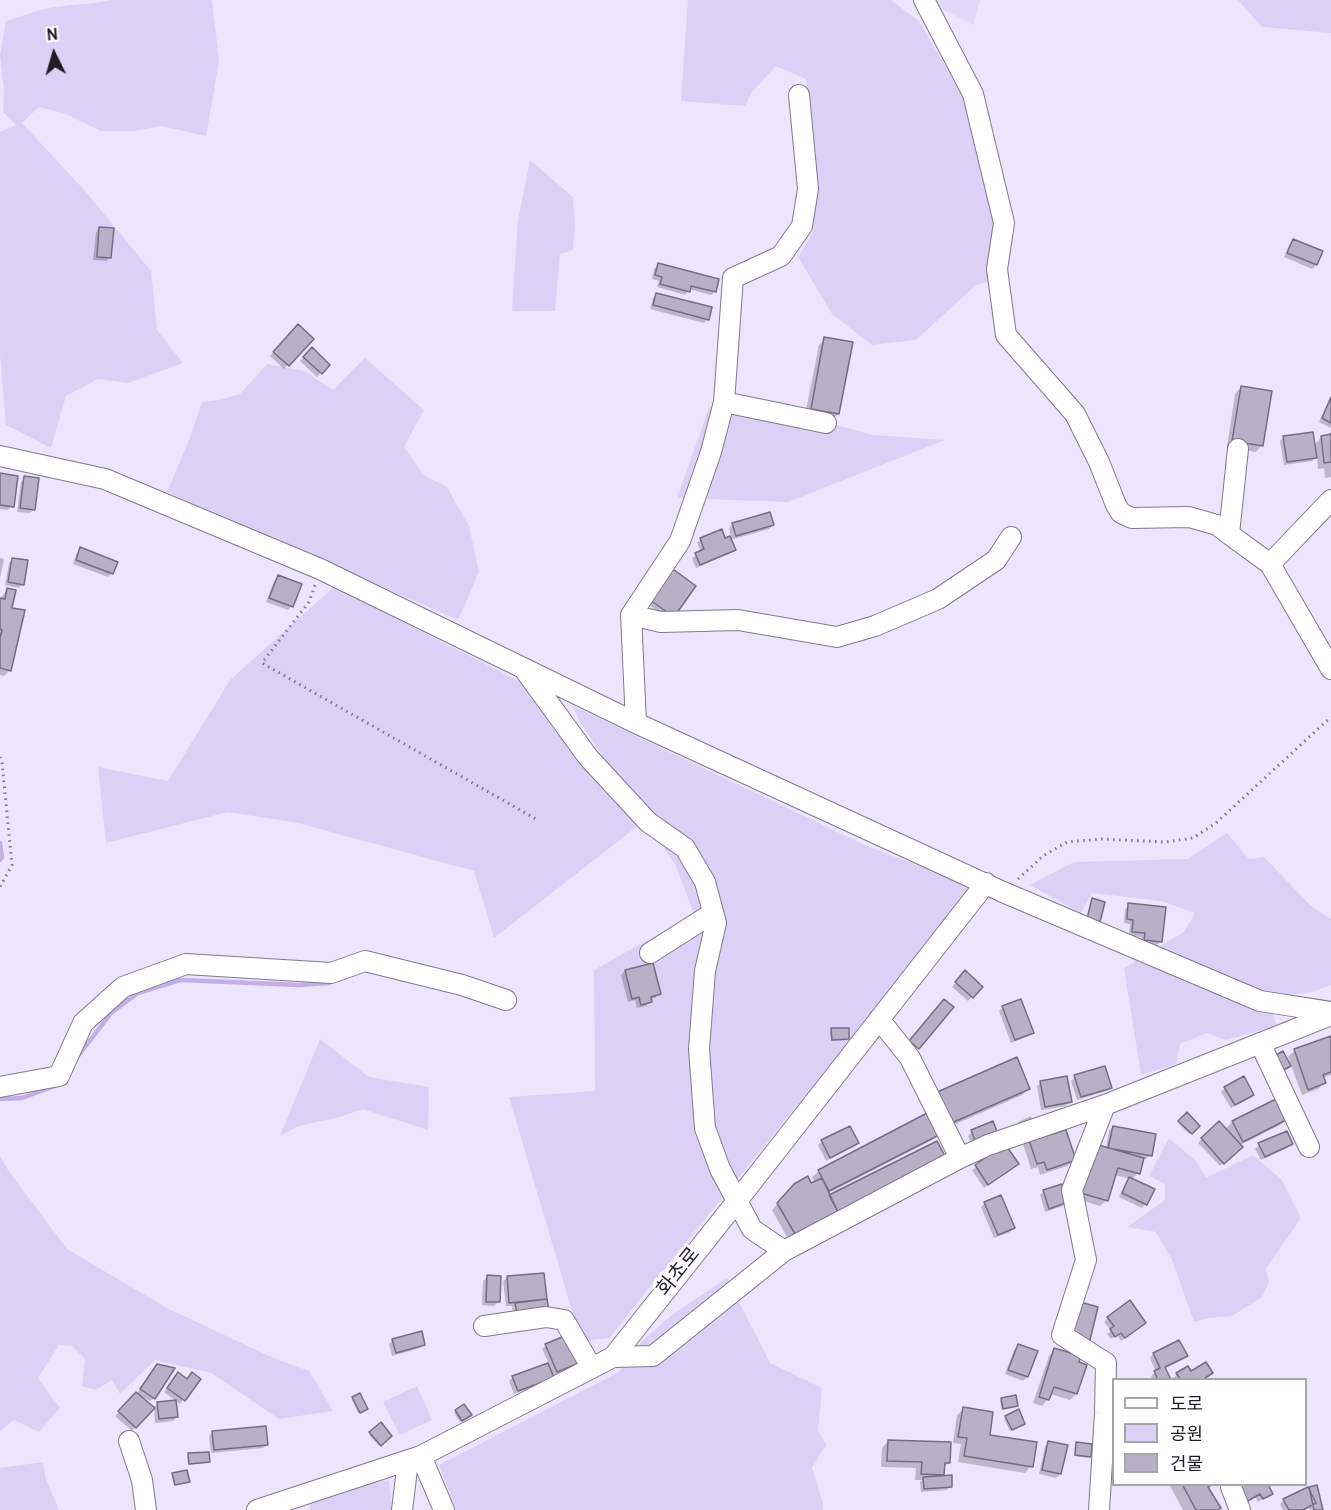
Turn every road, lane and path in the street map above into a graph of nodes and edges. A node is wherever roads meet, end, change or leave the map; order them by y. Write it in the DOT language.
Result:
graph roads {
  1 [pos="924,0"];
  2 [pos="799,95"];
  3 [pos="724,402"];
  4 [pos="826,423"];
  5 [pos="1238,449"];
  6 [pos="0,456"];
  7 [pos="1331,500"];
  8 [pos="1229,534"];
  9 [pos="1011,537"];
  10 [pos="1270,564"];
  11 [pos="320,569"];
  12 [pos="631,615"];
  13 [pos="522,666"];
  14 [pos="1331,669"];
  15 [pos="1331,717"];
  16 [pos="636,723"];
  17 [pos="0,757"];
  18 [pos="536,819"];
  19 [pos="995,887"];
  20 [pos="0,888"];
  21 [pos="713,913"];
  22 [pos="650,953"];
  23 [pos="506,1000"];
  24 [pos="1331,1014"];
  25 [pos="879,1019"];
  26 [pos="1260,1043"];
  27 [pos="0,1087"];
  28 [pos="1106,1105"];
  29 [pos="1309,1147"];
  30 [pos="960,1158"];
  31 [pos="737,1201"];
  32 [pos="784,1251"];
  33 [pos="484,1326"];
  34 [pos="613,1357"];
  35 [pos="592,1368"];
  36 [pos="1109,1413"];
  37 [pos="129,1441"];
  38 [pos="415,1458"];
  39 [pos="1231,1487"];
  40 [pos="146,1510"];
  41 [pos="257,1510"];
  42 [pos="402,1510"];
  43 [pos="444,1510"];
  44 [pos="1099,1510"];
  45 [pos="1240,1510"];
  1 -- 8 [label="street"];
  2 -- 3 [label="street"];
  3 -- 4 [label="street"];
  3 -- 12 [label="street"];
  5 -- 8 [label="street"];
  6 -- 11 [label="street"];
  7 -- 10 [label="street"];
  8 -- 10 [label="street"];
  9 -- 12 [label="street"];
  10 -- 14 [label="street"];
  11 -- 13 [label="street"];
  11 -- 18 [label="path"];
  12 -- 16 [label="street"];
  13 -- 16 [label="street"];
  13 -- 21 [label="street"];
  15 -- 19 [label="path"];
  16 -- 19 [label="street"];
  17 -- 20 [label="path"];
  19 -- 24 [label="street"];
  19 -- 25 [label="street, 화초로"];
  21 -- 22 [label="street"];
  21 -- 31 [label="street"];
  23 -- 27 [label="street"];
  24 -- 26 [label="street"];
  25 -- 30 [label="street"];
  25 -- 31 [label="street, 화초로"];
  26 -- 28 [label="street"];
  26 -- 29 [label="street"];
  28 -- 30 [label="street"];
  28 -- 36 [label="street"];
  30 -- 32 [label="street"];
  31 -- 32 [label="street"];
  31 -- 34 [label="street, 화초로"];
  32 -- 34 [label="street"];
  33 -- 35 [label="street"];
  34 -- 35 [label="street, 화초로"];
  35 -- 38 [label="street, 화초로"];
  36 -- 44 [label="street"];
  37 -- 40 [label="street"];
  38 -- 41 [label="street, 화초로"];
  38 -- 42 [label="street"];
  38 -- 43 [label="street"];
  39 -- 45 [label="street"];
}
